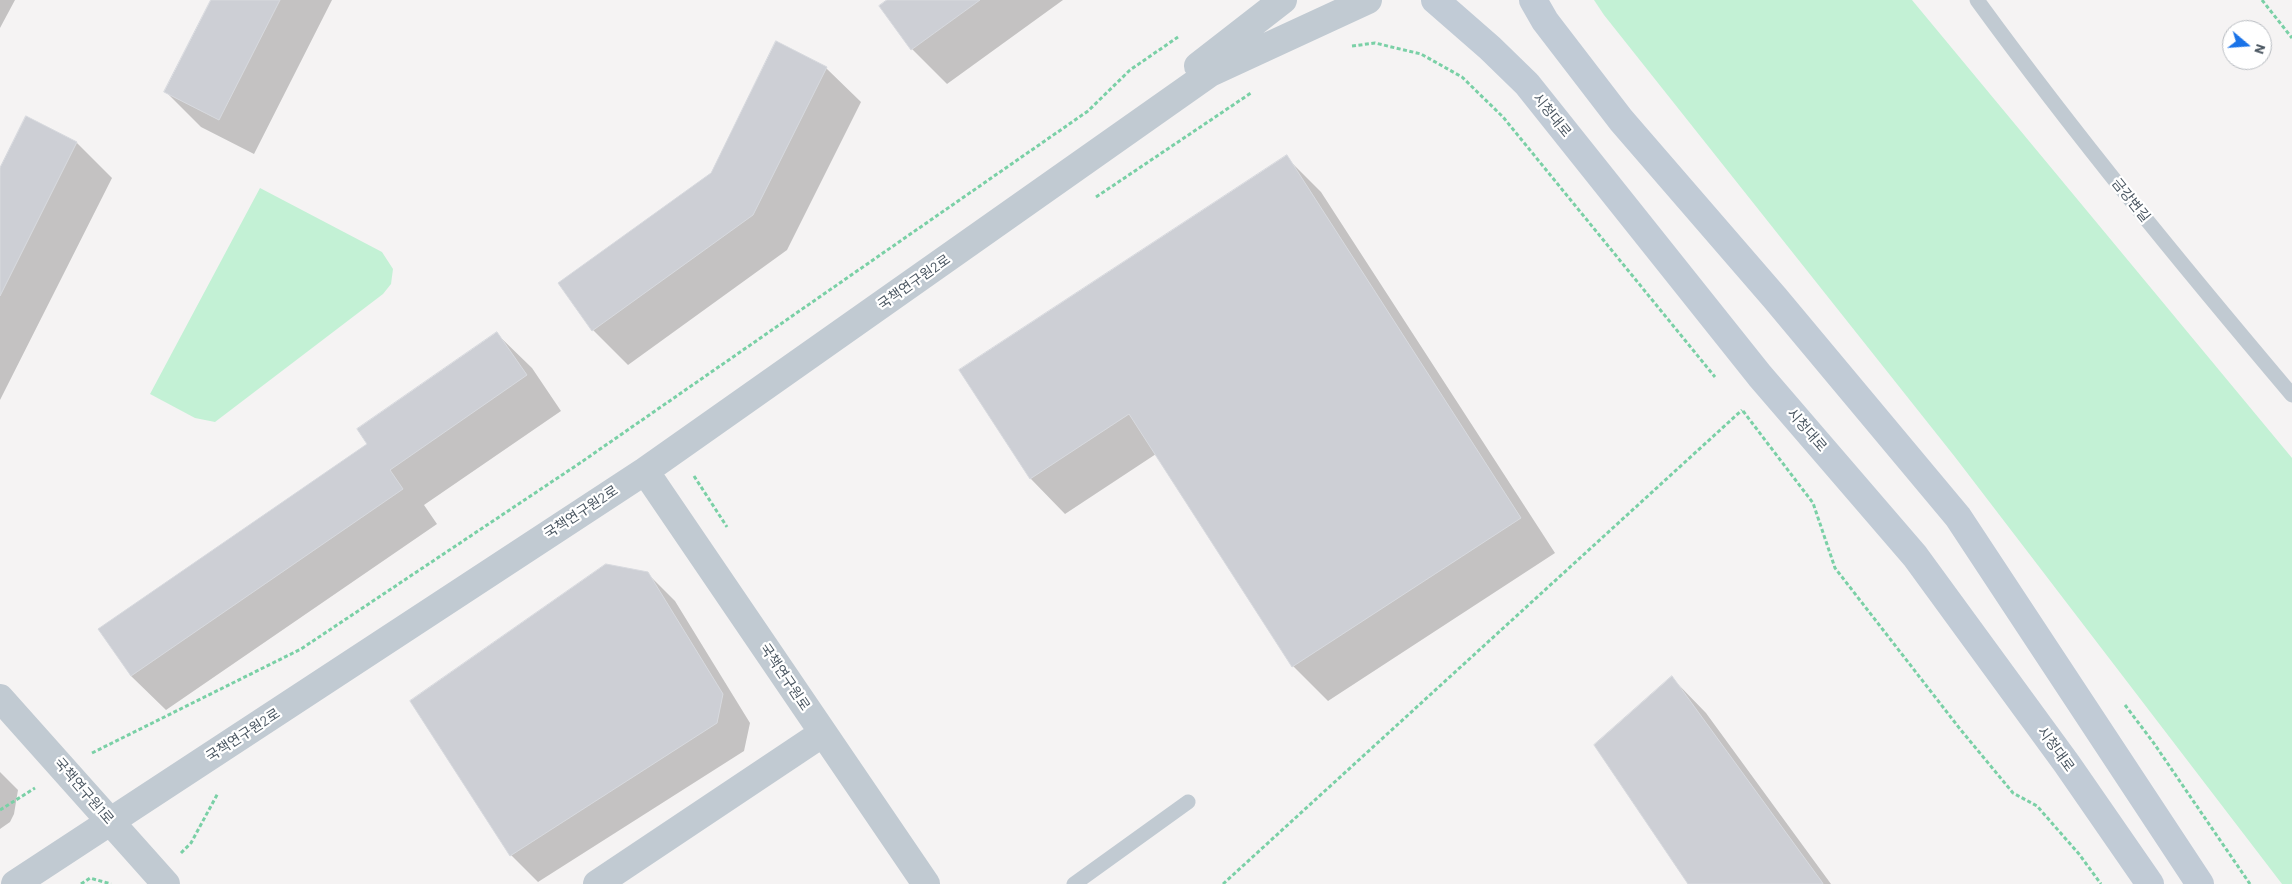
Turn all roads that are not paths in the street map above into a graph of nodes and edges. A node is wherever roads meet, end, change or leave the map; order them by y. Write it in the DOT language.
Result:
graph roads {
  1 [pos="1283,0"];
  2 [pos="1368,0"];
  3 [pos="1435,0"];
  4 [pos="1533,0"];
  5 [pos="1977,0"];
  6 [pos="1136,126"];
  7 [pos="2292,394"];
  8 [pos="644,470"];
  9 [pos="0,698"];
  10 [pos="823,733"];
  11 [pos="1188,802"];
  12 [pos="111,822"];
  13 [pos="163,881"];
  14 [pos="15,884"];
  15 [pos="597,884"];
  16 [pos="926,884"];
  17 [pos="1074,884"];
  18 [pos="2150,884"];
  19 [pos="2200,884"];
  1 -- 6 [label="street"];
  2 -- 6 [label="street"];
  3 -- 18 [label="street, 시청대로"];
  4 -- 19 [label="street"];
  5 -- 7 [label="lane, 금강변길"];
  6 -- 8 [label="street, 국책연구원2로"];
  8 -- 10 [label="street, 국책연구원로"];
  8 -- 12 [label="street, 국책연구원2로"];
  9 -- 12 [label="street, 국책연구원1로"];
  10 -- 15 [label="street"];
  10 -- 16 [label="street, 국책연구원로"];
  11 -- 17 [label="lane"];
  12 -- 13 [label="street, 국책연구원1로"];
  12 -- 14 [label="street, 국책연구원2로"];
}
